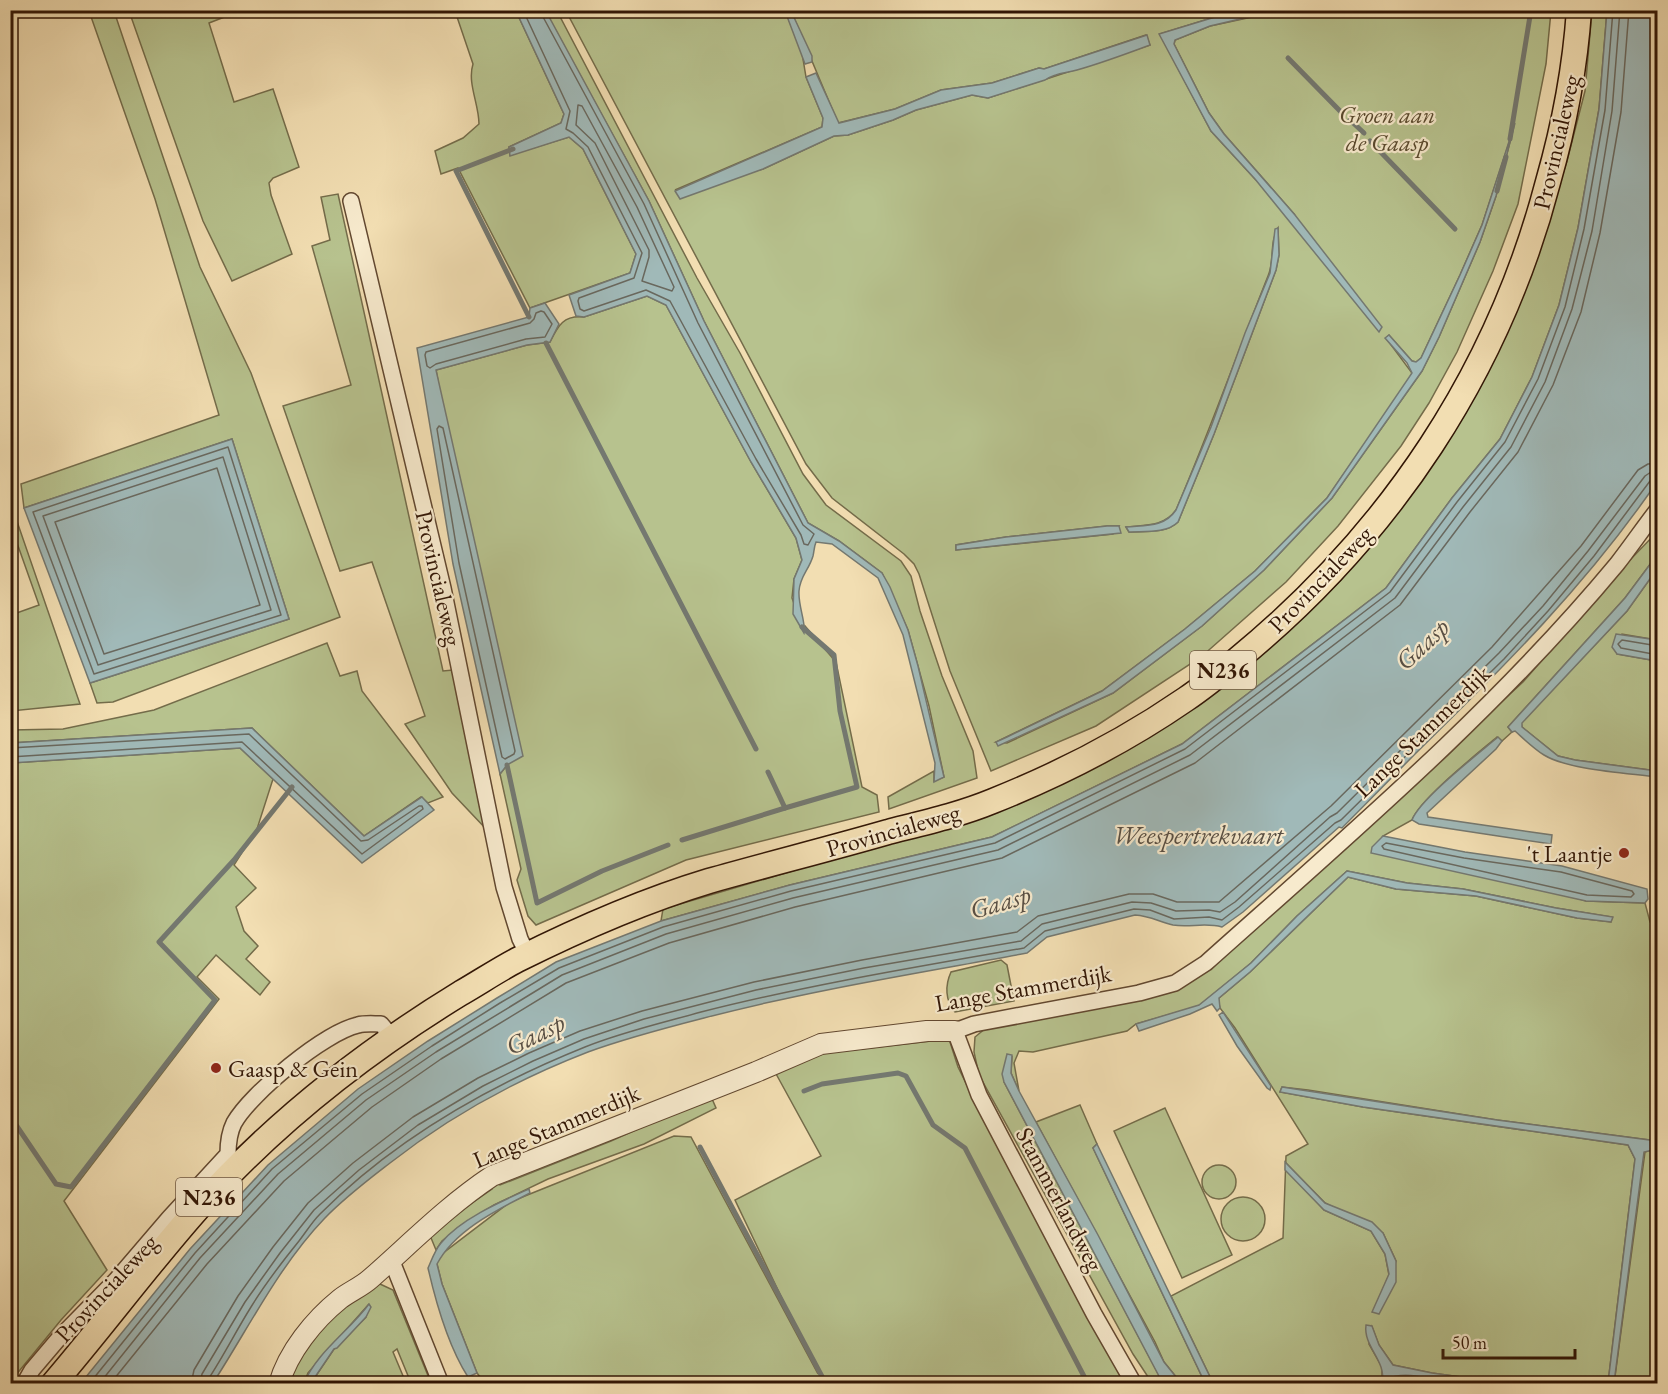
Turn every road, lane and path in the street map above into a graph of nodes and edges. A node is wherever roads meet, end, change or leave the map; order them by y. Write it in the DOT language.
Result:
graph roads {
  1 [pos="1579,10"];
  2 [pos="351,201"];
  3 [pos="1658,509"];
  4 [pos="528,955"];
  5 [pos="955,1032"];
  6 [pos="392,1037"];
  7 [pos="392,1259"];
  8 [pos="24,1383"];
  9 [pos="53,1383"];
  10 [pos="279,1383"];
  11 [pos="441,1383"];
  12 [pos="1134,1383"];
  1 -- 4 [label="main road, Provincialeweg / N236"];
  2 -- 4 [label="street, Provincialeweg"];
  3 -- 5 [label="street, Lange Stammerdijk"];
  4 -- 6 [label="main road, Provincialeweg / N236"];
  5 -- 7 [label="street, Lange Stammerdijk"];
  5 -- 12 [label="street, Stammerlandweg"];
  6 -- 8 [label="street, Provincialeweg"];
  6 -- 9 [label="main road, Provincialeweg / N236"];
  7 -- 10 [label="street, Lange Stammerdijk"];
  7 -- 11 [label="street"];
}
